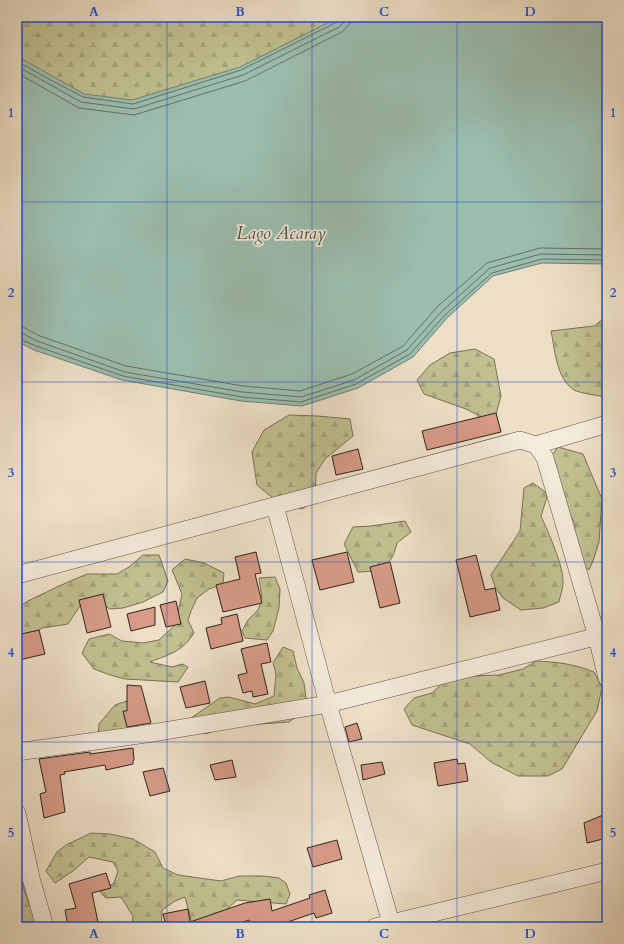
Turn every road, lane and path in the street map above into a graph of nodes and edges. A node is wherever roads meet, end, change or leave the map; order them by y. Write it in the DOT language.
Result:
graph roads {
  1 [pos="607,424"];
  2 [pos="536,445"];
  3 [pos="275,506"];
  4 [pos="17,575"];
  5 [pos="602,636"];
  6 [pos="607,678"];
  7 [pos="328,704"];
  8 [pos="17,752"];
  9 [pos="17,813"];
  10 [pos="607,871"];
  11 [pos="391,923"];
  12 [pos="45,927"];
  13 [pos="375,927"];
  1 -- 2 [label="street"];
  2 -- 3 [label="street"];
  2 -- 5 [label="street"];
  3 -- 4 [label="street"];
  3 -- 7 [label="street"];
  5 -- 6 [label="street"];
  5 -- 7 [label="street"];
  7 -- 8 [label="street"];
  7 -- 11 [label="street"];
  9 -- 12 [label="street"];
  10 -- 11 [label="street"];
  11 -- 13 [label="street"];
}
